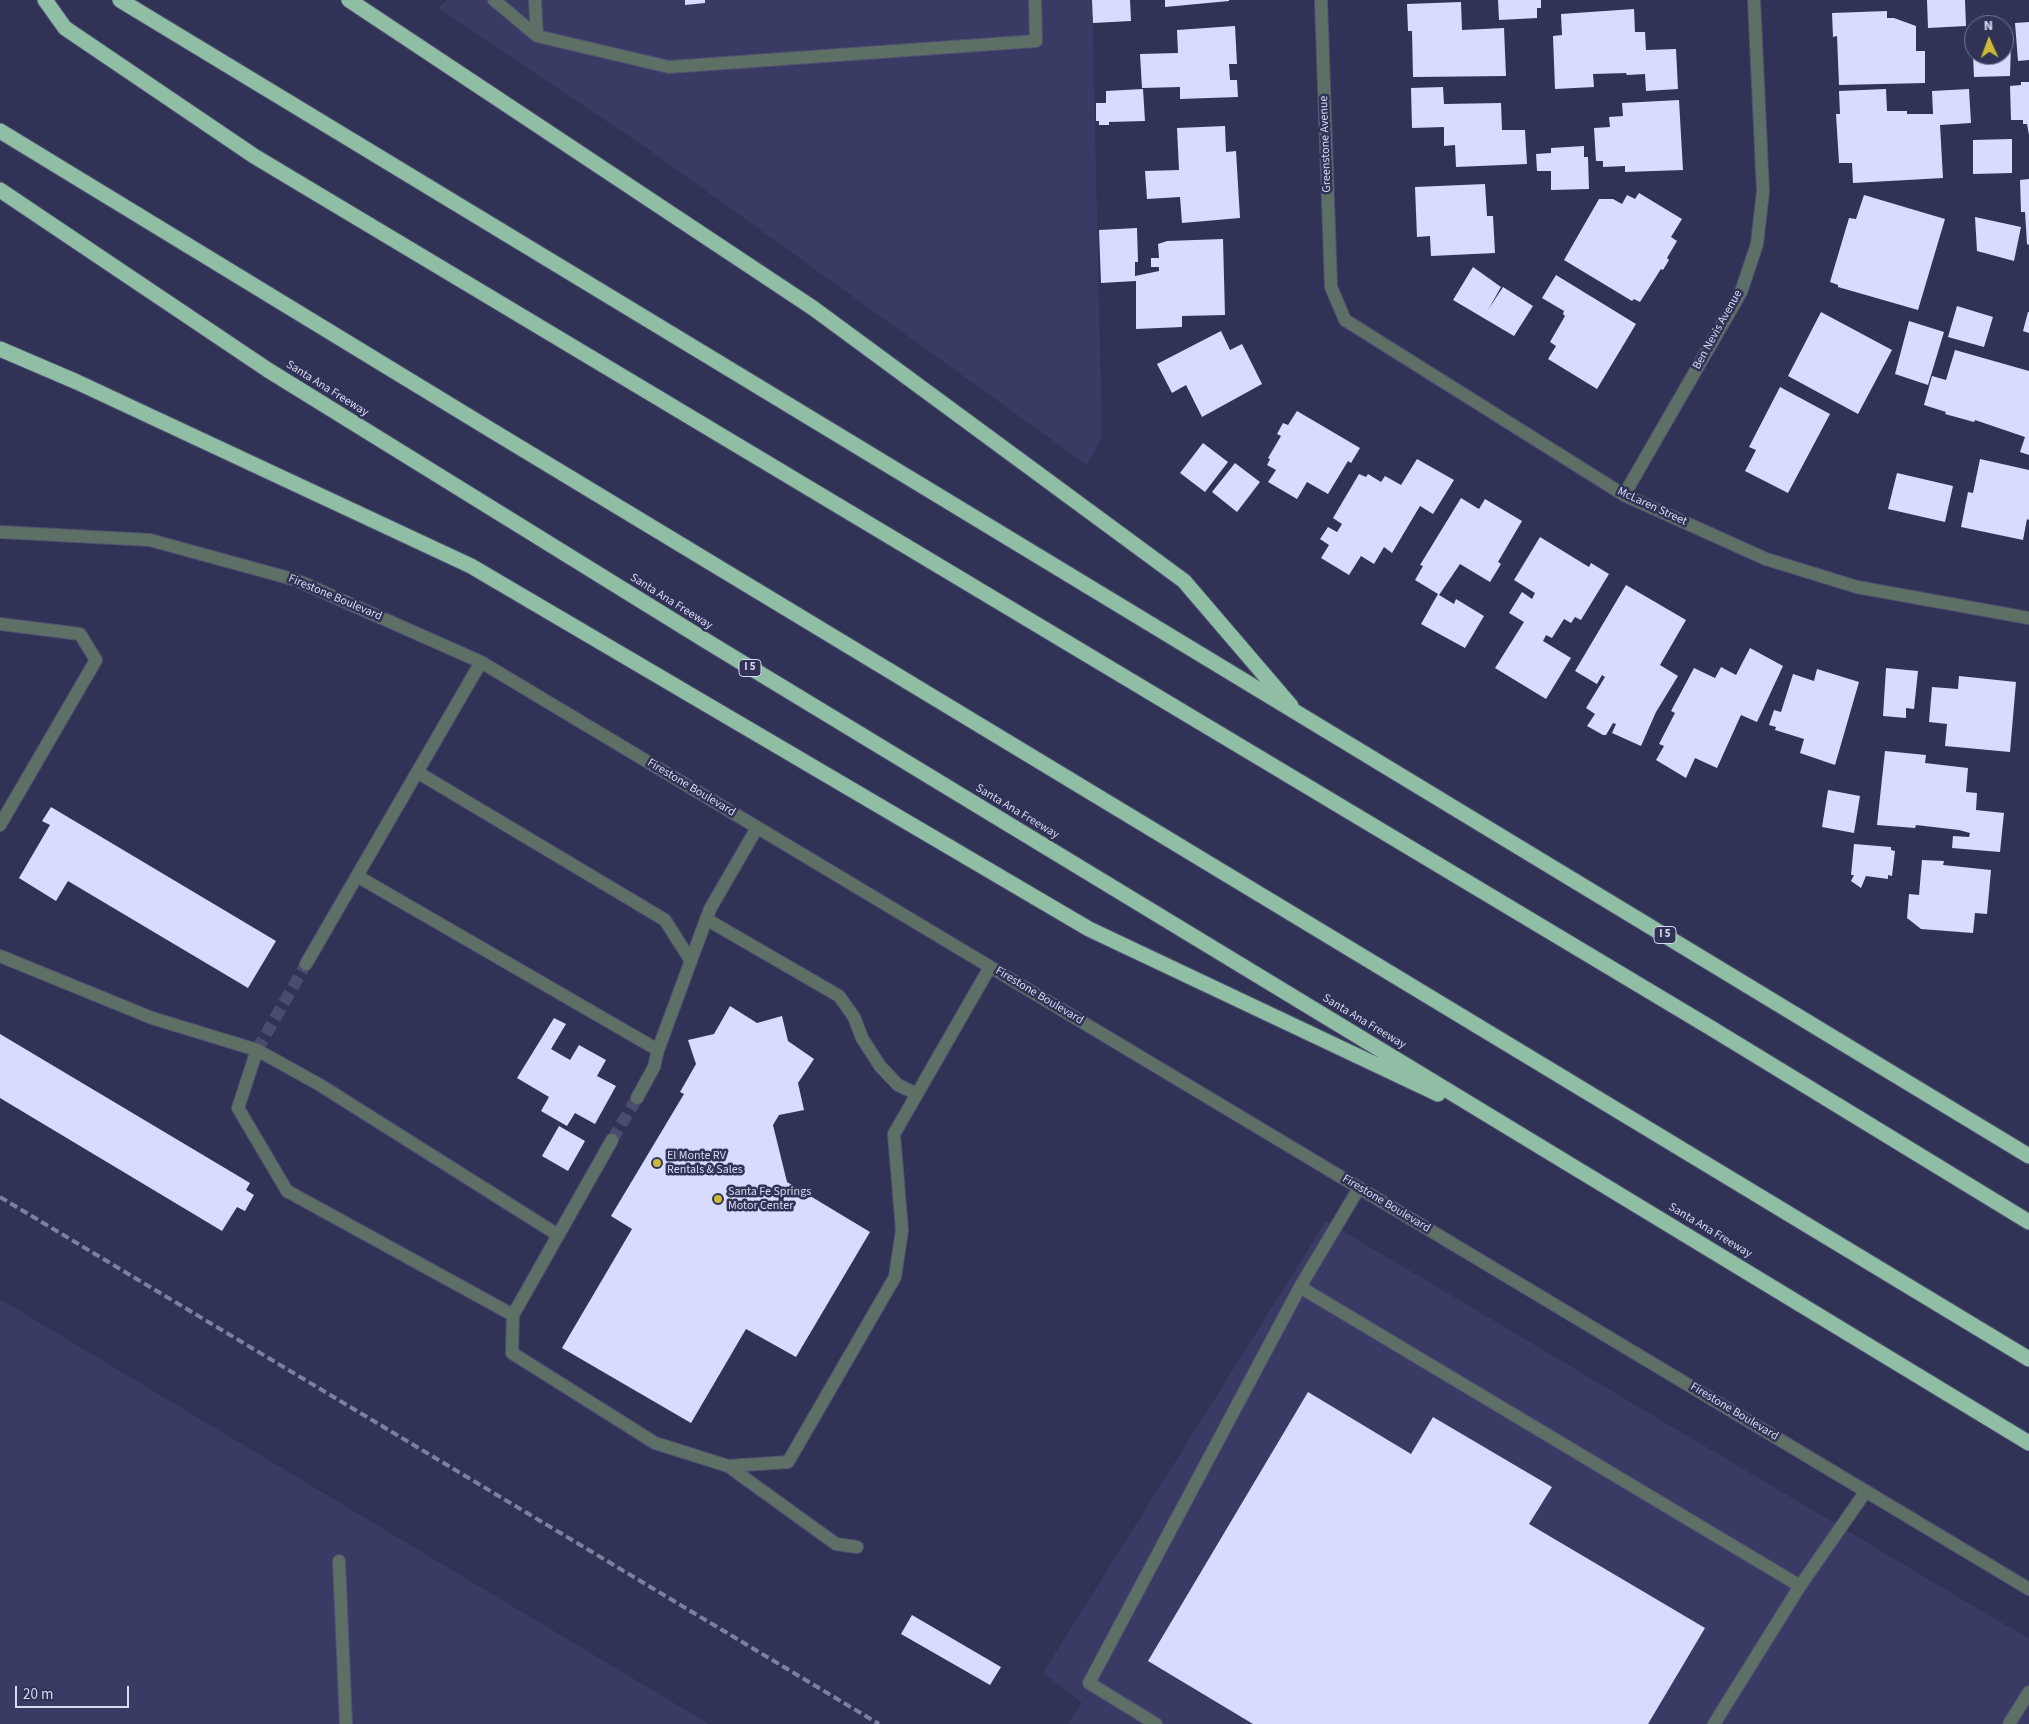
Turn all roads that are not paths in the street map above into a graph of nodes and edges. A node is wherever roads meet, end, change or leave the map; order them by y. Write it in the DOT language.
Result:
graph roads {
  1 [pos="44,0"];
  2 [pos="120,0"];
  3 [pos="349,0"];
  4 [pos="494,0"];
  5 [pos="535,0"];
  6 [pos="1035,0"];
  7 [pos="1321,0"];
  8 [pos="1754,0"];
  9 [pos="537,36"];
  10 [pos="0,131"];
  11 [pos="0,190"];
  12 [pos="1331,287"];
  13 [pos="0,349"];
  14 [pos="1624,495"];
  15 [pos="0,532"];
  16 [pos="2029,618"];
  17 [pos="0,624"];
  18 [pos="481,662"];
  19 [pos="1300,716"];
  20 [pos="417,772"];
  21 [pos="0,825"];
  22 [pos="758,828"];
  23 [pos="357,876"];
  24 [pos="706,919"];
  25 [pos="0,956"];
  26 [pos="691,961"];
  27 [pos="306,964"];
  28 [pos="990,967"];
  29 [pos="257,1050"];
  30 [pos="658,1050"];
  31 [pos="917,1094"];
  32 [pos="636,1098"];
  33 [pos="1511,1129"];
  34 [pos="612,1140"];
  35 [pos="2029,1156"];
  36 [pos="1359,1188"];
  37 [pos="2029,1222"];
  38 [pos="558,1235"];
  39 [pos="1300,1287"];
  40 [pos="513,1315"];
  41 [pos="2029,1359"];
  42 [pos="2029,1443"];
  43 [pos="728,1466"];
  44 [pos="1866,1491"];
  45 [pos="856,1547"];
  46 [pos="339,1561"];
  47 [pos="1800,1586"];
  48 [pos="2029,1589"];
  49 [pos="2029,1692"];
  50 [pos="346,1724"];
  51 [pos="1156,1724"];
  52 [pos="1714,1724"];
  53 [pos="2009,1724"];
  1 -- 37 [label="highway"];
  2 -- 19 [label="highway, I 5"];
  3 -- 19 [label="highway"];
  4 -- 9 [label="street"];
  5 -- 9 [label="street"];
  6 -- 9 [label="street"];
  7 -- 12 [label="street, Greenstone Avenue"];
  8 -- 14 [label="street, Ben Nevis Avenue"];
  10 -- 41 [label="highway"];
  11 -- 33 [label="highway, Santa Ana Freeway / I 5"];
  12 -- 14 [label="street, McLaren Street"];
  13 -- 33 [label="highway"];
  14 -- 16 [label="street, McLaren Street"];
  15 -- 18 [label="street, Firestone Boulevard"];
  17 -- 21 [label="street"];
  18 -- 20 [label="street"];
  18 -- 22 [label="street, Firestone Boulevard"];
  19 -- 35 [label="highway, I 5"];
  20 -- 23 [label="street"];
  20 -- 26 [label="street"];
  22 -- 24 [label="street"];
  22 -- 28 [label="street, Firestone Boulevard"];
  23 -- 27 [label="street"];
  23 -- 30 [label="street"];
  24 -- 26 [label="street"];
  24 -- 31 [label="street"];
  25 -- 29 [label="street"];
  26 -- 30 [label="street"];
  28 -- 31 [label="street"];
  28 -- 36 [label="street, Firestone Boulevard"];
  29 -- 38 [label="street"];
  29 -- 40 [label="street"];
  30 -- 32 [label="street"];
  31 -- 43 [label="street"];
  33 -- 42 [label="highway, Santa Ana Freeway / I 5"];
  34 -- 38 [label="street"];
  36 -- 39 [label="street"];
  36 -- 44 [label="street, Firestone Boulevard"];
  38 -- 40 [label="street"];
  39 -- 47 [label="street"];
  39 -- 51 [label="street"];
  40 -- 43 [label="street"];
  43 -- 45 [label="street"];
  44 -- 47 [label="street"];
  44 -- 48 [label="street, Firestone Boulevard"];
  46 -- 50 [label="street"];
  47 -- 52 [label="street"];
  49 -- 53 [label="street"];
}
